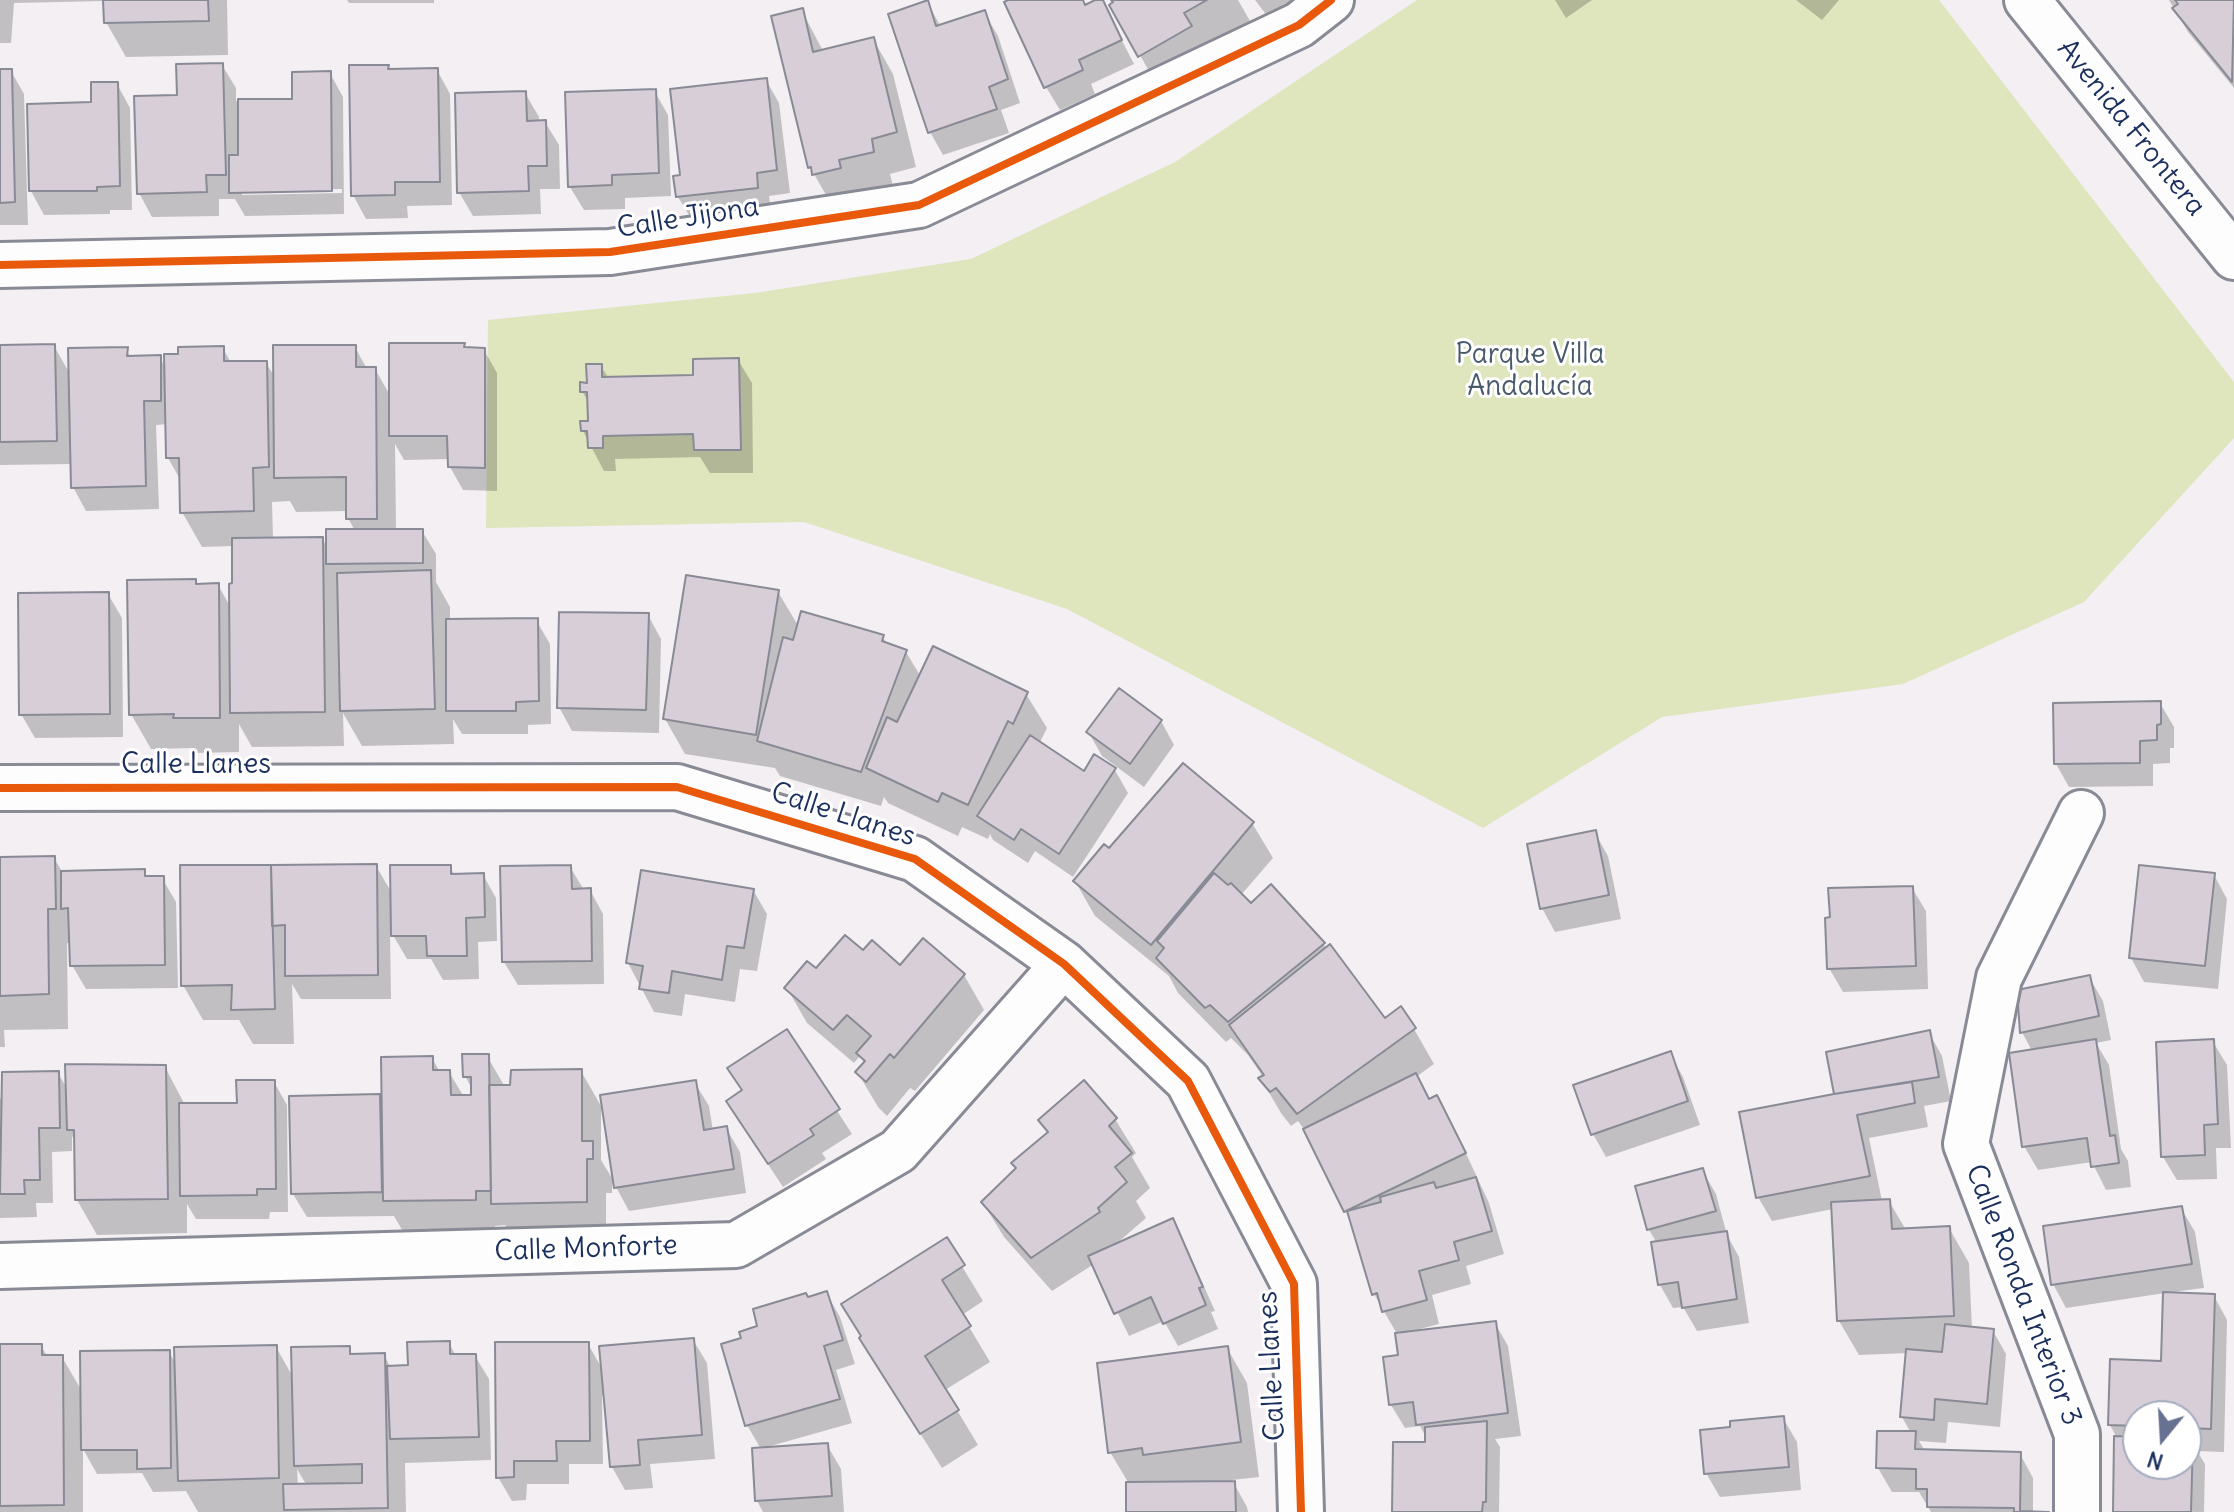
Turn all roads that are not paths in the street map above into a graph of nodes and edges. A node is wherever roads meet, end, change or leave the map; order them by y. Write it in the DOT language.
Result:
graph roads {
  1 [pos="1331,0"];
  2 [pos="2027,0"];
  3 [pos="2234,257"];
  4 [pos="0,265"];
  5 [pos="0,788"];
  6 [pos="2081,813"];
  7 [pos="1064,964"];
  8 [pos="0,1266"];
  9 [pos="1301,1512"];
  10 [pos="2077,1512"];
  1 -- 4 [label="street, Calle Jijona"];
  2 -- 3 [label="street, Avenida Frontera"];
  5 -- 7 [label="street, Calle Llanes"];
  6 -- 10 [label="street, Calle Ronda Interior 3"];
  7 -- 8 [label="street, Calle Monforte"];
  7 -- 9 [label="street, Calle Llanes"];
}
